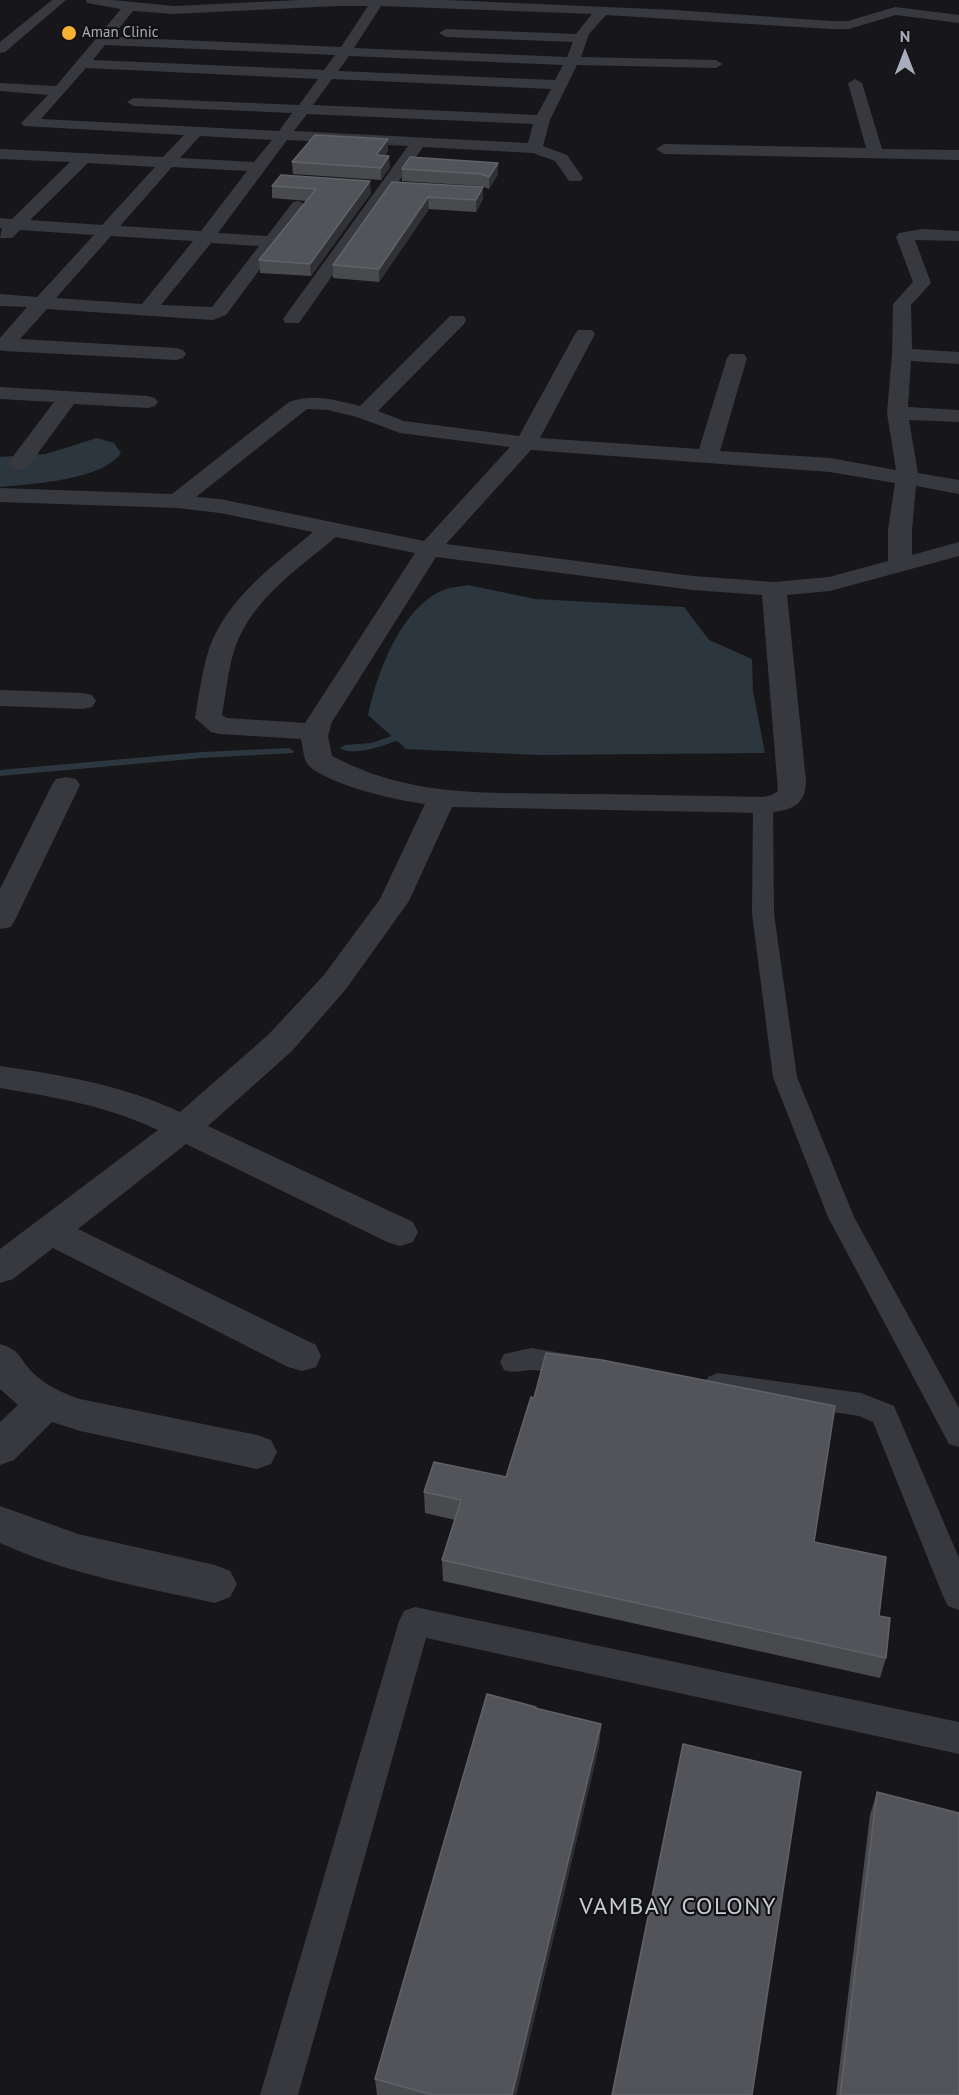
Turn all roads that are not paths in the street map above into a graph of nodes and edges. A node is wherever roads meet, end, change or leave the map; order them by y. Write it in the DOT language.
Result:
graph roads {
  1 [pos="60,0"];
  2 [pos="92,0"];
  3 [pos="378,1"];
  4 [pos="444,2"];
  5 [pos="200,5"];
  6 [pos="130,7"];
  7 [pos="602,11"];
  8 [pos="842,12"];
  9 [pos="954,15"];
  10 [pos="12,18"];
  11 [pos="36,20"];
  12 [pos="120,20"];
  13 [pos="184,23"];
  14 [pos="830,25"];
  15 [pos="849,25"];
  16 [pos="883,30"];
  17 [pos="427,32"];
  18 [pos="279,34"];
  19 [pos="494,34"];
  20 [pos="581,38"];
  21 [pos="6,39"];
  22 [pos="104,41"];
  23 [pos="267,48"];
  24 [pos="0,49"];
  25 [pos="346,51"];
  26 [pos="483,57"];
  27 [pos="572,62"];
  28 [pos="82,64"];
  29 [pos="716,64"];
  30 [pos="170,68"];
  31 [pos="249,71"];
  32 [pos="330,75"];
  33 [pos="472,81"];
  34 [pos="855,83"];
  35 [pos="559,84"];
  36 [pos="0,87"];
  37 [pos="60,91"];
  38 [pos="135,102"];
  39 [pos="218,106"];
  40 [pos="301,110"];
  41 [pos="458,116"];
  42 [pos="542,120"];
  43 [pos="29,123"];
  44 [pos="108,127"];
  45 [pos="195,132"];
  46 [pos="280,137"];
  47 [pos="418,143"];
  48 [pos="535,148"];
  49 [pos="664,149"];
  50 [pos="0,152"];
  51 [pos="876,154"];
  52 [pos="959,155"];
  53 [pos="84,158"];
  54 [pos="168,162"];
  55 [pos="257,167"];
  56 [pos="575,178"];
  57 [pos="363,185"];
  58 [pos="387,187"];
  59 [pos="410,188"];
  60 [pos="299,207"];
  61 [pos="8,224"];
  62 [pos="108,230"];
  63 [pos="959,236"];
  64 [pos="206,237"];
  65 [pos="0,240"];
  66 [pos="272,242"];
  67 [pos="0,300"];
  68 [pos="40,303"];
  69 [pos="146,311"];
  70 [pos="292,319"];
  71 [pos="457,320"];
  72 [pos="585,334"];
  73 [pos="2,344"];
  74 [pos="176,354"];
  75 [pos="902,354"];
  76 [pos="737,358"];
  77 [pos="959,358"];
  78 [pos="0,393"];
  79 [pos="69,397"];
  80 [pos="148,402"];
  81 [pos="364,413"];
  82 [pos="897,413"];
  83 [pos="959,416"];
  84 [pos="526,443"];
  85 [pos="708,455"];
  86 [pos="19,463"];
  87 [pos="906,478"];
  88 [pos="959,487"];
  89 [pos="0,495"];
  90 [pos="43,495"];
  91 [pos="177,501"];
  92 [pos="0,504"];
  93 [pos="330,530"];
  94 [pos="429,549"];
  95 [pos="959,549"];
  96 [pos="900,566"];
  97 [pos="774,589"];
  98 [pos="0,698"];
  99 [pos="83,701"];
  100 [pos="316,732"];
  101 [pos="66,785"];
  102 [pos="441,800"];
  103 [pos="763,805"];
  104 [pos="0,920"];
  105 [pos="0,1077"];
  106 [pos="184,1128"];
  107 [pos="50,1231"];
  108 [pos="400,1232"];
  109 [pos="0,1269"];
  110 [pos="302,1356"];
  111 [pos="0,1359"];
  112 [pos="514,1362"];
  113 [pos="602,1369"];
  114 [pos="696,1382"];
  115 [pos="45,1404"];
  116 [pos="959,1435"];
  117 [pos="0,1448"];
  118 [pos="257,1452"];
  119 [pos="0,1524"];
  120 [pos="215,1584"];
  121 [pos="959,1596"];
  122 [pos="959,1738"];
  123 [pos="279,2095"];
  1 -- 11 [label="street"];
  2 -- 6 [label="street"];
  3 -- 4 [label="street"];
  3 -- 5 [label="street"];
  3 -- 25 [label="street"];
  4 -- 7 [label="street"];
  5 -- 6 [label="street"];
  6 -- 12 [label="street"];
  7 -- 14 [label="street"];
  7 -- 20 [label="street"];
  8 -- 14 [label="street"];
  9 -- 15 [label="street"];
  10 -- 11 [label="street"];
  11 -- 21 [label="street"];
  12 -- 13 [label="street"];
  12 -- 22 [label="street"];
  14 -- 15 [label="street"];
  15 -- 16 [label="street"];
  17 -- 19 [label="street"];
  18 -- 23 [label="street"];
  19 -- 20 [label="street"];
  19 -- 26 [label="street"];
  20 -- 27 [label="street"];
  21 -- 24 [label="street"];
  22 -- 23 [label="street"];
  22 -- 28 [label="street"];
  23 -- 25 [label="street"];
  25 -- 26 [label="street"];
  25 -- 32 [label="street"];
  26 -- 27 [label="street"];
  27 -- 29 [label="street"];
  27 -- 35 [label="street"];
  28 -- 30 [label="street"];
  28 -- 37 [label="street"];
  30 -- 31 [label="street"];
  30 -- 38 [label="street"];
  31 -- 32 [label="street"];
  31 -- 39 [label="street"];
  32 -- 33 [label="street"];
  32 -- 40 [label="street"];
  33 -- 35 [label="street"];
  33 -- 41 [label="street"];
  34 -- 51 [label="street"];
  35 -- 42 [label="street"];
  36 -- 37 [label="street"];
  37 -- 43 [label="street"];
  38 -- 39 [label="street"];
  38 -- 44 [label="street"];
  39 -- 40 [label="street"];
  40 -- 41 [label="street"];
  40 -- 46 [label="street"];
  41 -- 42 [label="street"];
  42 -- 48 [label="street"];
  43 -- 44 [label="street"];
  43 -- 50 [label="street"];
  44 -- 45 [label="street"];
  45 -- 46 [label="street"];
  45 -- 54 [label="street"];
  46 -- 47 [label="street"];
  46 -- 55 [label="street"];
  47 -- 48 [label="street"];
  47 -- 58 [label="street"];
  48 -- 56 [label="street"];
  49 -- 51 [label="street"];
  50 -- 53 [label="street"];
  51 -- 52 [label="street"];
  53 -- 54 [label="street"];
  53 -- 61 [label="street"];
  54 -- 55 [label="street"];
  54 -- 62 [label="street"];
  55 -- 64 [label="street"];
  57 -- 58 [label="street"];
  58 -- 59 [label="street"];
  58 -- 70 [label="street"];
  60 -- 66 [label="street"];
  61 -- 62 [label="street"];
  61 -- 65 [label="street"];
  62 -- 64 [label="street"];
  62 -- 68 [label="street"];
  63 -- 75 [label="street"];
  64 -- 66 [label="street"];
  64 -- 69 [label="street"];
  66 -- 69 [label="street"];
  67 -- 68 [label="street"];
  68 -- 69 [label="street"];
  68 -- 73 [label="street"];
  71 -- 81 [label="street"];
  72 -- 84 [label="street"];
  73 -- 74 [label="street"];
  75 -- 77 [label="street"];
  75 -- 82 [label="street"];
  76 -- 85 [label="street"];
  78 -- 79 [label="street"];
  79 -- 80 [label="street"];
  79 -- 86 [label="street"];
  81 -- 84 [label="street"];
  81 -- 91 [label="street"];
  82 -- 83 [label="street"];
  82 -- 87 [label="street"];
  84 -- 85 [label="street"];
  84 -- 94 [label="street"];
  85 -- 87 [label="street"];
  87 -- 88 [label="street"];
  87 -- 96 [label="street"];
  89 -- 90 [label="street"];
  90 -- 91 [label="street"];
  90 -- 92 [label="street"];
  91 -- 93 [label="street"];
  93 -- 94 [label="street"];
  93 -- 100 [label="street"];
  94 -- 97 [label="street"];
  94 -- 100 [label="street"];
  95 -- 96 [label="street"];
  96 -- 97 [label="street"];
  97 -- 103 [label="street"];
  98 -- 99 [label="street"];
  100 -- 102 [label="street"];
  101 -- 104 [label="street"];
  102 -- 103 [label="street"];
  102 -- 106 [label="street"];
  103 -- 116 [label="lane"];
  105 -- 106 [label="street"];
  106 -- 107 [label="street"];
  106 -- 108 [label="street"];
  107 -- 109 [label="street"];
  107 -- 110 [label="street"];
  111 -- 115 [label="street"];
  112 -- 113 [label="lane"];
  114 -- 121 [label="lane"];
  115 -- 117 [label="street"];
  115 -- 118 [label="street"];
  119 -- 120 [label="street"];
  122 -- 123 [label="lane"];
}
